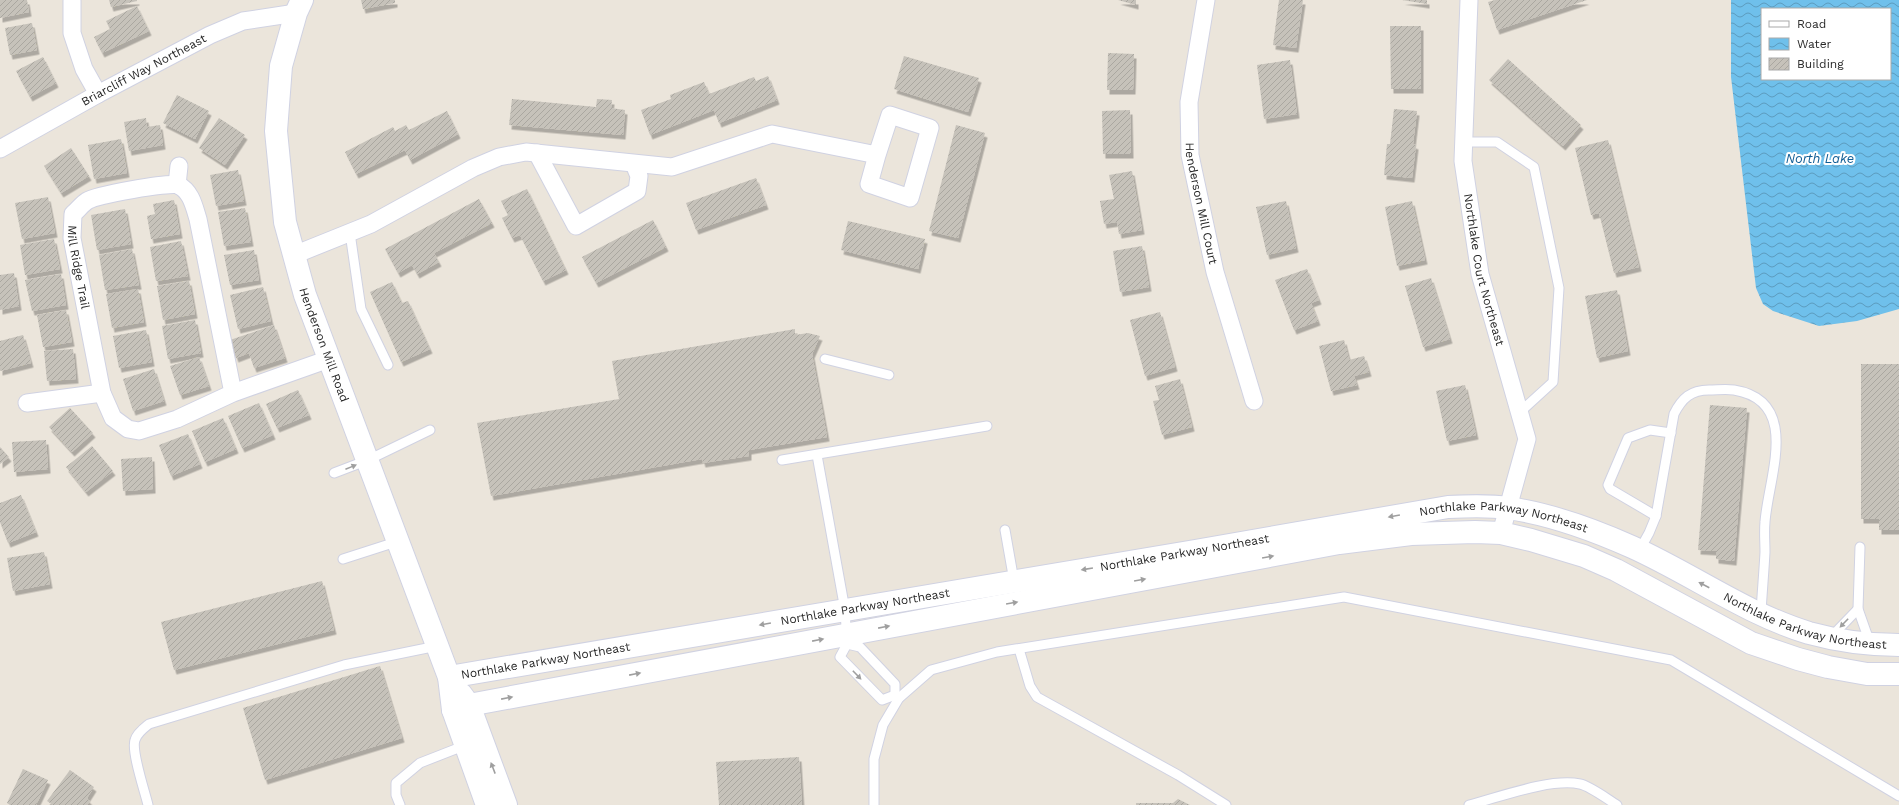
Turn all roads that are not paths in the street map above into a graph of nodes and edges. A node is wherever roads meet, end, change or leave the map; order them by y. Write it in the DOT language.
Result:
graph roads {
  1 [pos="1206,0"];
  2 [pos="1469,0"];
  3 [pos="72,1"];
  4 [pos="299,6"];
  5 [pos="98,94"];
  6 [pos="1463,142"];
  7 [pos="0,149"];
  8 [pos="537,153"];
  9 [pos="877,155"];
  10 [pos="634,164"];
  11 [pos="179,166"];
  12 [pos="177,185"];
  13 [pos="350,233"];
  14 [pos="294,255"];
  15 [pos="329,359"];
  16 [pos="825,359"];
  17 [pos="388,365"];
  18 [pos="890,375"];
  19 [pos="233,392"];
  20 [pos="102,393"];
  21 [pos="1254,402"];
  22 [pos="27,403"];
  23 [pos="1519,413"];
  24 [pos="986,426"];
  25 [pos="430,430"];
  26 [pos="1671,433"];
  27 [pos="817,454"];
  28 [pos="368,460"];
  29 [pos="782,460"];
  30 [pos="334,473"];
  31 [pos="1508,508"];
  32 [pos="1656,516"];
  33 [pos="1006,530"];
  34 [pos="1501,533"];
  35 [pos="399,541"];
  36 [pos="1860,548"];
  37 [pos="1639,551"];
  38 [pos="343,559"];
  39 [pos="1014,581"];
  40 [pos="1858,609"];
  41 [pos="845,610"];
  42 [pos="1761,613"];
  43 [pos="1831,638"];
  44 [pos="846,639"];
  45 [pos="1870,643"];
  46 [pos="1899,645"];
  47 [pos="437,646"];
  48 [pos="1019,649"];
  49 [pos="1899,674"];
  50 [pos="449,677"];
  51 [pos="897,696"];
  52 [pos="461,707"];
  53 [pos="466,745"];
  54 [pos="1899,796"];
  55 [pos="148,805"];
  56 [pos="400,805"];
  57 [pos="487,805"];
  58 [pos="506,805"];
  59 [pos="874,805"];
  60 [pos="1226,805"];
  61 [pos="1469,805"];
  62 [pos="1617,805"];
  1 -- 21 [label="street, Henderson Mill Court"];
  2 -- 6 [label="street, Northlake Court Northeast"];
  3 -- 5 [label="street"];
  4 -- 5 [label="street, Briarcliff Way Northeast"];
  4 -- 14 [label="street, Henderson Mill Road"];
  5 -- 7 [label="street, Briarcliff Way Northeast"];
  6 -- 23 [label="street, Northlake Court Northeast"];
  6 -- 23 [label="lane"];
  8 -- 10 [label="street"];
  8 -- 10 [label="street"];
  8 -- 13 [label="street"];
  9 -- 9 [label="street"];
  9 -- 10 [label="street"];
  11 -- 12 [label="street"];
  12 -- 19 [label="street"];
  12 -- 20 [label="street, Mill Ridge Trail"];
  13 -- 14 [label="street"];
  13 -- 17 [label="lane"];
  14 -- 15 [label="street, Henderson Mill Road"];
  15 -- 19 [label="street, Mill Ridge Trail"];
  15 -- 28 [label="street, Henderson Mill Road"];
  16 -- 18 [label="lane"];
  19 -- 20 [label="street, Mill Ridge Trail"];
  20 -- 22 [label="street"];
  23 -- 31 [label="street, Northlake Court Northeast"];
  24 -- 27 [label="lane"];
  25 -- 28 [label="lane"];
  26 -- 32 [label="lane"];
  26 -- 32 [label="lane"];
  26 -- 42 [label="lane"];
  27 -- 29 [label="lane"];
  27 -- 41 [label="lane"];
  30 -- 28 [label="lane, one-way"];
  28 -- 35 [label="street, Henderson Mill Road"];
  31 -- 34 [label="street, Northlake Court Northeast"];
  31 -- 37 [label="street, Northlake Parkway Northeast"];
  31 -- 39 [label="street, Northlake Parkway Northeast, one-way"];
  32 -- 37 [label="lane"];
  33 -- 39 [label="lane"];
  44 -- 34 [label="street, Northlake Parkway Northeast, one-way"];
  34 -- 49 [label="street, Northlake Parkway Northeast"];
  35 -- 38 [label="lane"];
  35 -- 47 [label="street, Henderson Mill Road"];
  36 -- 40 [label="lane"];
  42 -- 37 [label="street, Northlake Parkway Northeast, one-way"];
  39 -- 41 [label="street, Northlake Parkway Northeast"];
  40 -- 43 [label="lane, one-way"];
  40 -- 45 [label="lane"];
  41 -- 44 [label="lane"];
  41 -- 50 [label="street, Northlake Parkway Northeast, one-way"];
  42 -- 43 [label="street, Northlake Parkway Northeast"];
  43 -- 45 [label="street, Northlake Parkway Northeast"];
  44 -- 51 [label="lane"];
  44 -- 51 [label="lane, one-way"];
  52 -- 44 [label="street, Northlake Parkway Northeast, one-way"];
  45 -- 46 [label="street, Northlake Parkway Northeast"];
  47 -- 50 [label="street, Henderson Mill Road"];
  47 -- 55 [label="lane"];
  48 -- 51 [label="lane"];
  48 -- 54 [label="lane"];
  48 -- 60 [label="lane"];
  50 -- 52 [label="street, Henderson Mill Road"];
  51 -- 59 [label="lane"];
  52 -- 53 [label="street, Henderson Mill Road"];
  58 -- 52 [label="street, Henderson Mill Road, one-way"];
  53 -- 56 [label="lane"];
  53 -- 57 [label="street, Henderson Mill Road"];
  61 -- 62 [label="lane"];
}
